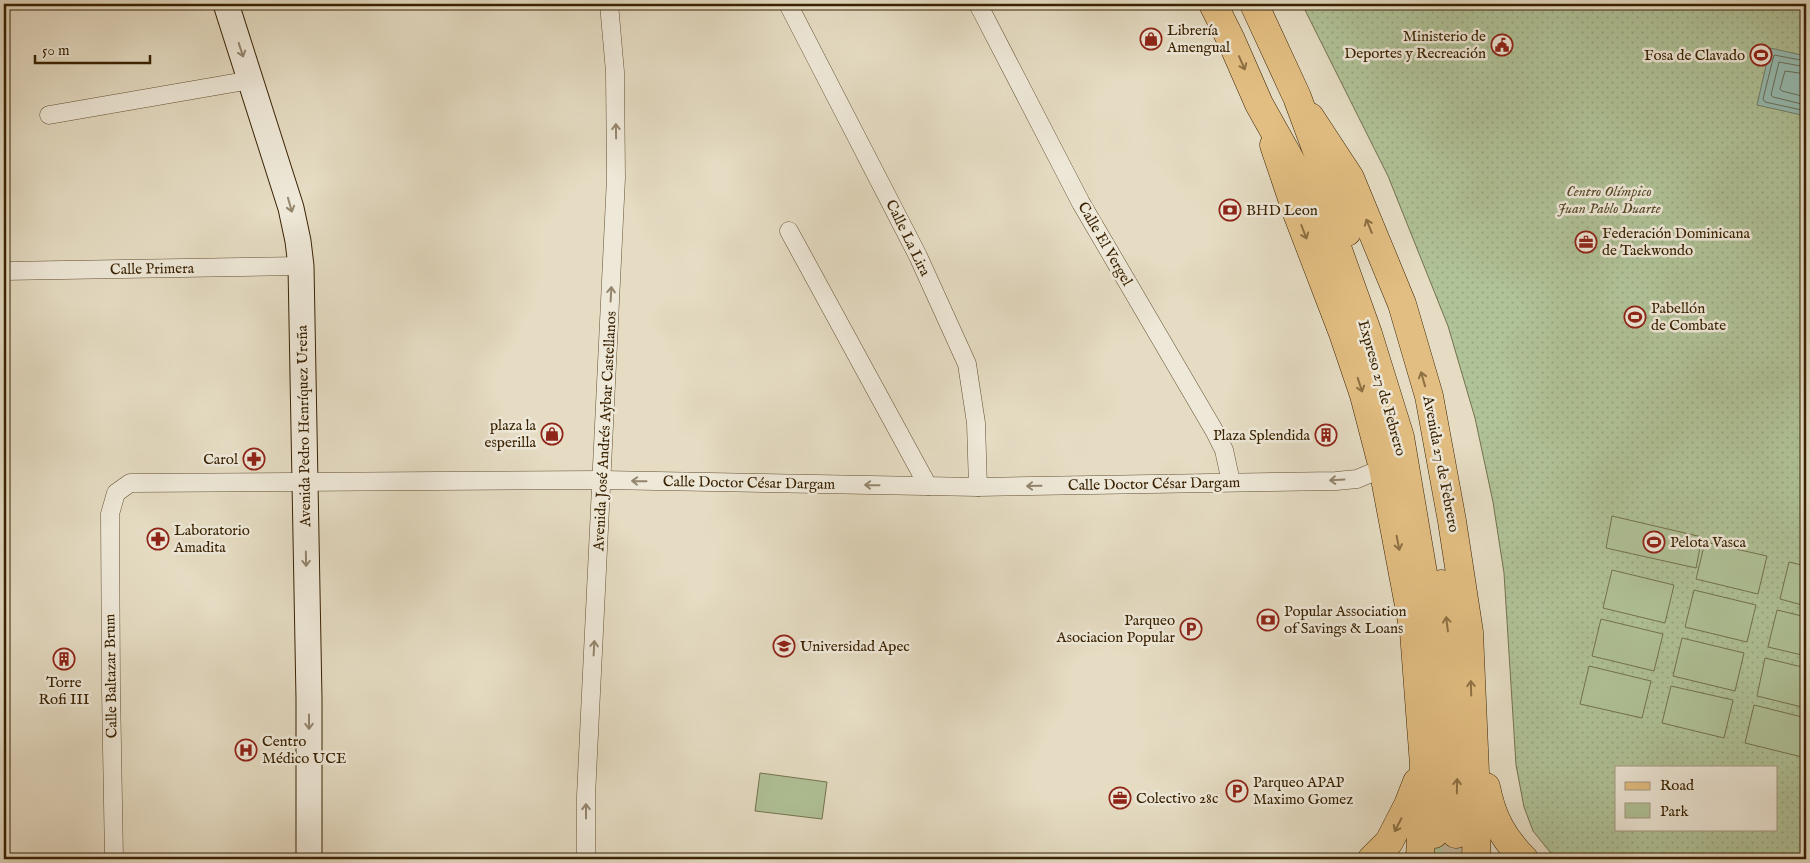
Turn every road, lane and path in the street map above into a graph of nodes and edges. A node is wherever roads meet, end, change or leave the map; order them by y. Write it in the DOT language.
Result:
graph roads {
  1 [pos="226,4"];
  2 [pos="609,4"];
  3 [pos="788,4"];
  4 [pos="978,4"];
  5 [pos="1213,4"];
  6 [pos="1254,4"];
  7 [pos="251,80"];
  8 [pos="1297,97"];
  9 [pos="1259,104"];
  10 [pos="49,115"];
  11 [pos="789,231"];
  12 [pos="301,266"];
  13 [pos="4,271"];
  14 [pos="1383,468"];
  15 [pos="603,480"];
  16 [pos="304,482"];
  17 [pos="1231,482"];
  18 [pos="928,486"];
  19 [pos="978,487"];
  20 [pos="116,493"];
  21 [pos="1472,719"];
  22 [pos="1424,765"];
  23 [pos="114,859"];
  24 [pos="309,859"];
  25 [pos="586,859"];
  26 [pos="1372,859"];
  27 [pos="1420,859"];
  28 [pos="1476,859"];
  29 [pos="1524,859"];
  1 -- 7 [label="main road, Avenida Pedro Henríquez Ureña, one-way"];
  15 -- 2 [label="street, Avenida José Andrés Aybar Castellanos, one-way"];
  3 -- 19 [label="street, Calle La Lira"];
  4 -- 17 [label="street, Calle El Vergel"];
  5 -- 9 [label="main road, Expreso 27 de Febrero, one-way"];
  6 -- 8 [label="main road, Expreso 27 de Febrero"];
  7 -- 10 [label="street"];
  7 -- 12 [label="main road, Avenida Pedro Henríquez Ureña, one-way"];
  9 -- 8 [label="main road, Expreso 27 de Febrero, one-way"];
  21 -- 8 [label="main road, Avenida 27 de Febrero, one-way"];
  9 -- 14 [label="main road, one-way"];
  11 -- 18 [label="street"];
  12 -- 13 [label="street, Calle Primera"];
  12 -- 16 [label="main road, Avenida Pedro Henríquez Ureña"];
  14 -- 17 [label="street, Calle Doctor César Dargam, one-way"];
  14 -- 22 [label="main road, one-way"];
  15 -- 16 [label="street, Calle Doctor César Dargam"];
  18 -- 15 [label="street, Calle Doctor César Dargam, one-way"];
  25 -- 15 [label="street, Avenida José Andrés Aybar Castellanos, one-way"];
  16 -- 20 [label="street, Calle Doctor César Dargam"];
  16 -- 24 [label="main road, Avenida Pedro Henríquez Ureña, one-way"];
  17 -- 19 [label="street, Calle Doctor César Dargam, one-way"];
  18 -- 19 [label="street, Calle Doctor César Dargam"];
  20 -- 23 [label="street, Calle Baltazar Brum"];
  21 -- 28 [label="main road, Avenida 27 de Febrero"];
  21 -- 29 [label="main road"];
  22 -- 26 [label="main road, one-way"];
  22 -- 27 [label="main road"];
}
